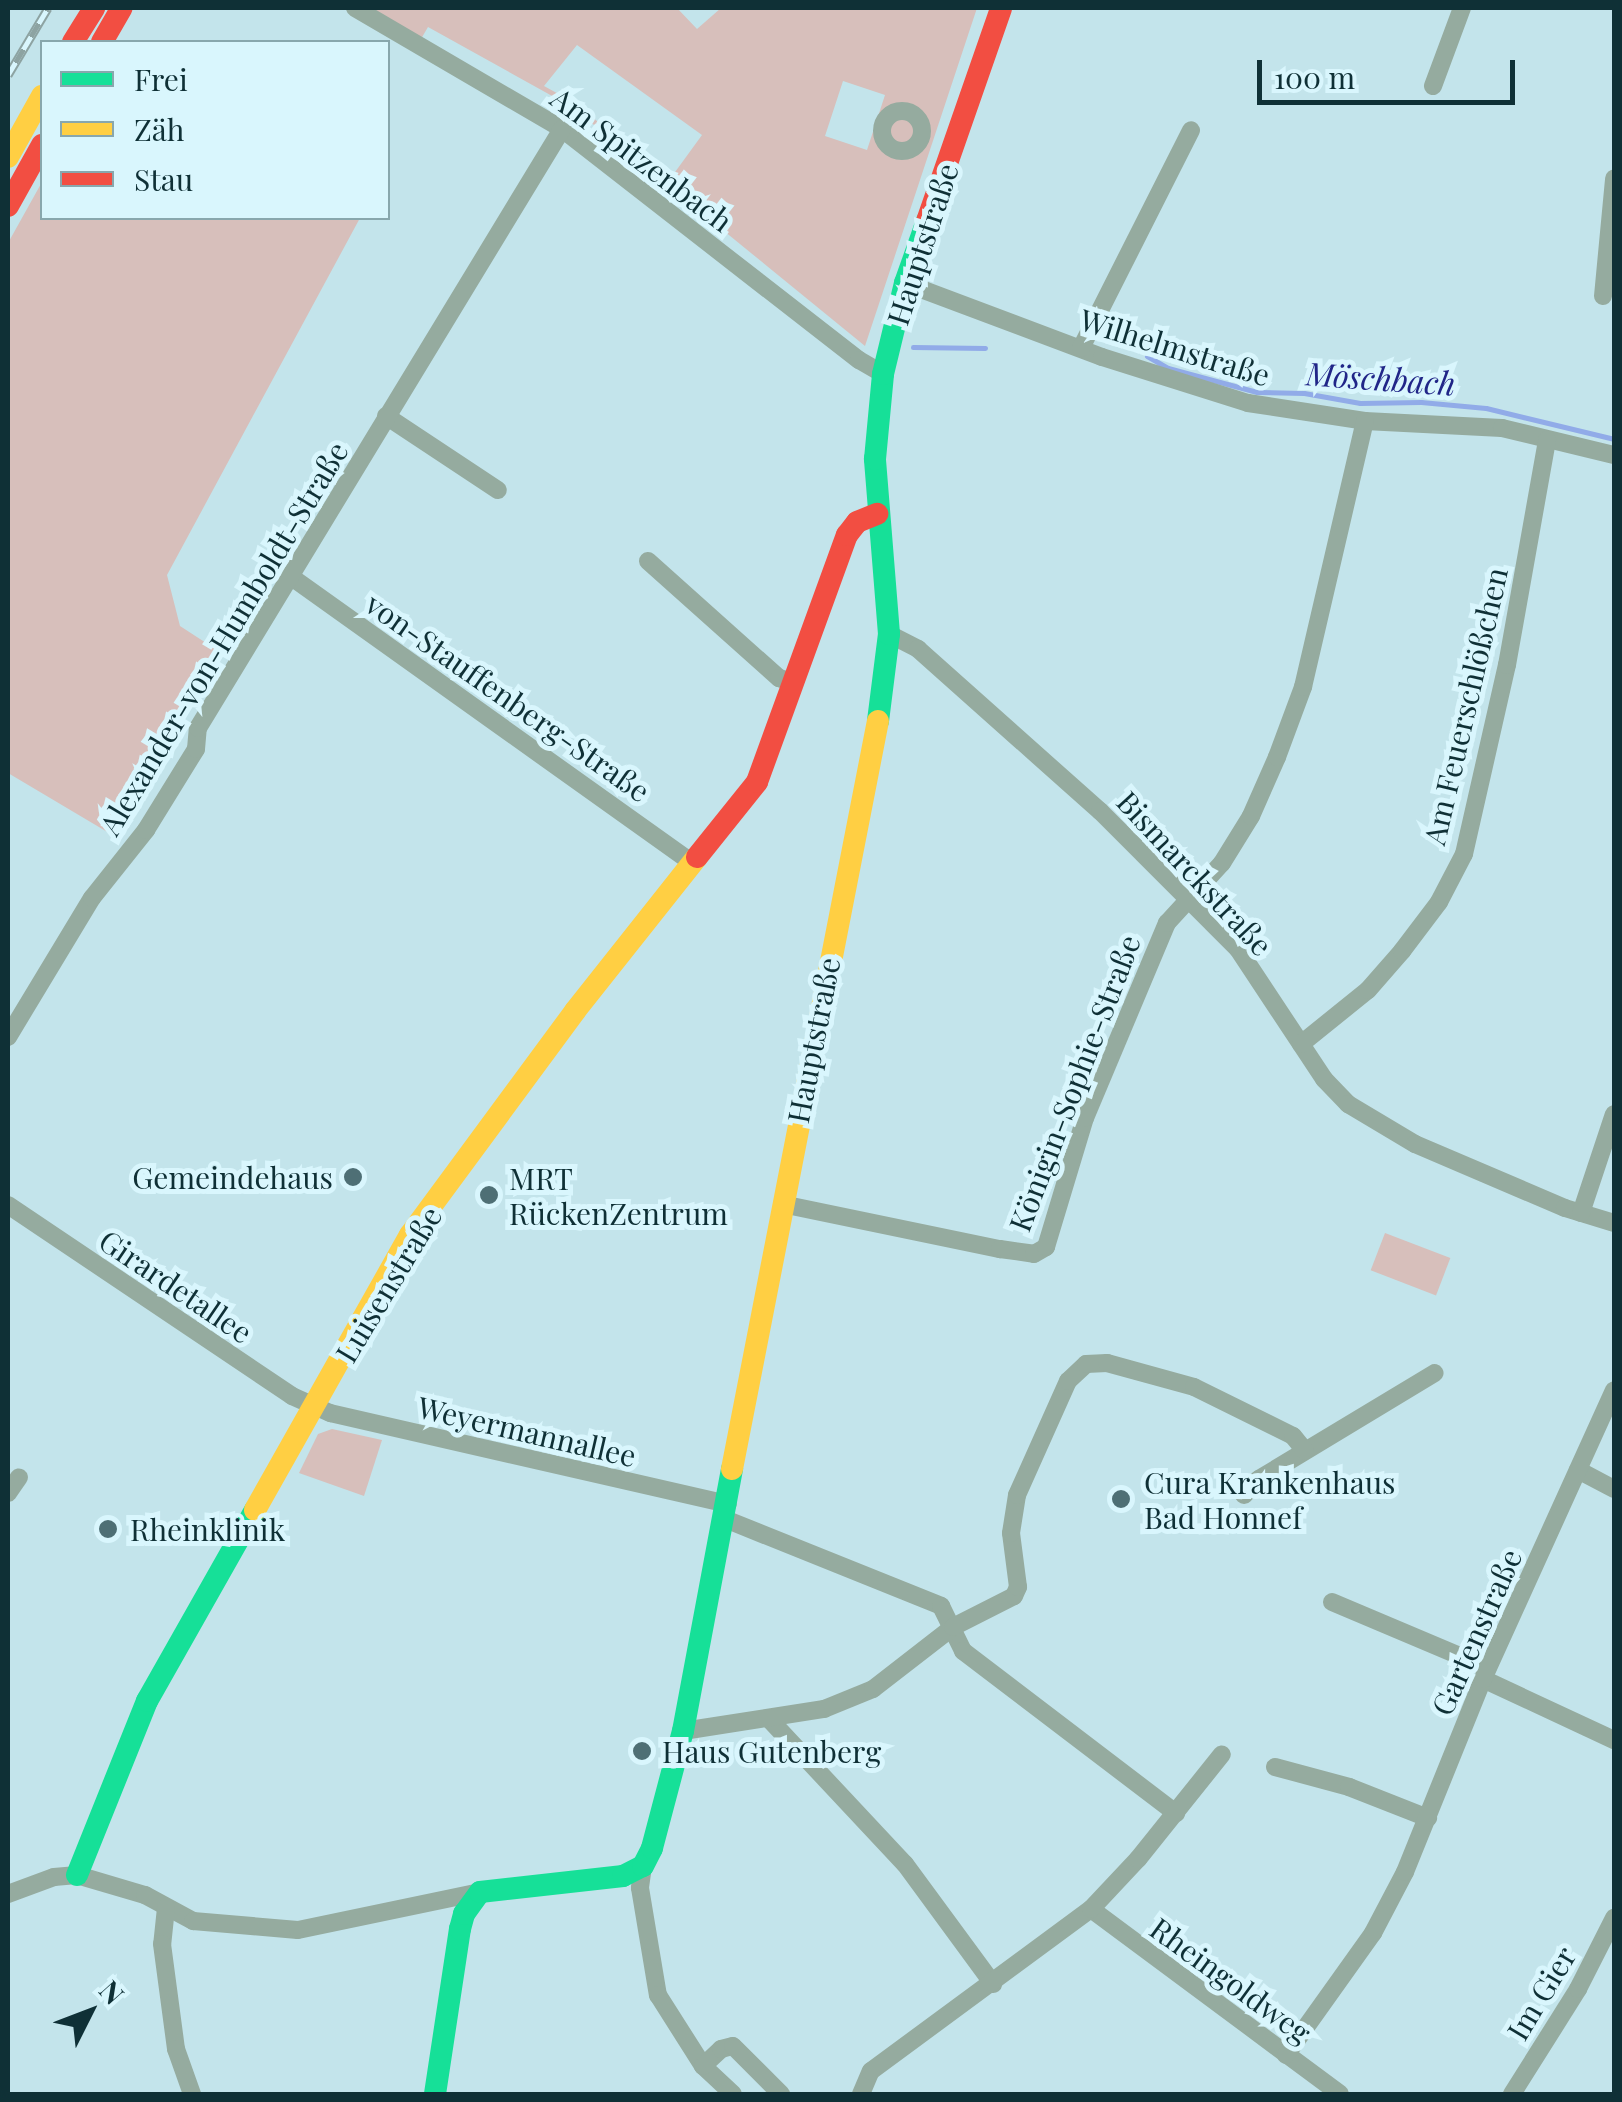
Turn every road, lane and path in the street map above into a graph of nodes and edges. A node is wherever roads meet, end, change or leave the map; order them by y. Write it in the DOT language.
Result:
graph roads {
  1 [pos="94,8"];
  2 [pos="122,8"];
  3 [pos="1001,8"];
  4 [pos="1462,8"];
  5 [pos="364,10"];
  6 [pos="74,40"];
  7 [pos="103,40"];
  8 [pos="1433,86"];
  9 [pos="40,100"];
  10 [pos="562,129"];
  11 [pos="1191,130"];
  12 [pos="40,149"];
  13 [pos="8,156"];
  14 [pos="1614,178"];
  15 [pos="8,206"];
  16 [pos="906,284"];
  17 [pos="1603,296"];
  18 [pos="1081,348"];
  19 [pos="883,374"];
  20 [pos="386,416"];
  21 [pos="1365,421"];
  22 [pos="1547,440"];
  23 [pos="1614,455"];
  24 [pos="498,490"];
  25 [pos="877,514"];
  26 [pos="648,561"];
  27 [pos="290,576"];
  28 [pos="889,634"];
  29 [pos="793,682"];
  30 [pos="692,863"];
  31 [pos="1189,902"];
  32 [pos="8,1037"];
  33 [pos="1302,1044"];
  34 [pos="1614,1114"];
  35 [pos="782,1204"];
  36 [pos="8,1205"];
  37 [pos="1581,1213"];
  38 [pos="1614,1224"];
  39 [pos="1435,1373"];
  40 [pos="1614,1390"];
  41 [pos="316,1406"];
  42 [pos="1305,1450"];
  43 [pos="1578,1470"];
  44 [pos="19,1477"];
  45 [pos="1614,1489"];
  46 [pos="8,1493"];
  47 [pos="1244,1495"];
  48 [pos="726,1512"];
  49 [pos="1332,1602"];
  50 [pos="954,1627"];
  51 [pos="1485,1674"];
  52 [pos="770,1720"];
  53 [pos="683,1731"];
  54 [pos="1614,1740"];
  55 [pos="1222,1754"];
  56 [pos="1276,1766"];
  57 [pos="1176,1813"];
  58 [pos="1428,1818"];
  59 [pos="643,1866"];
  60 [pos="77,1875"];
  61 [pos="8,1894"];
  62 [pos="456,1907"];
  63 [pos="166,1908"];
  64 [pos="1091,1908"];
  65 [pos="1614,1918"];
  66 [pos="993,1984"];
  67 [pos="1286,2055"];
  68 [pos="703,2066"];
  69 [pos="192,2094"];
  70 [pos="435,2094"];
  71 [pos="733,2094"];
  72 [pos="781,2094"];
  73 [pos="861,2094"];
  74 [pos="1340,2094"];
  75 [pos="1512,2094"];
  1 -- 6 [label="main road"];
  2 -- 7 [label="main road"];
  3 -- 16 [label="main road, Hauptstraße"];
  4 -- 8 [label="street"];
  5 -- 10 [label="street, Am Spitzenbach"];
  9 -- 13 [label="main road"];
  10 -- 19 [label="street, Am Spitzenbach"];
  10 -- 20 [label="street, Alexander-von-Humboldt-Straße"];
  11 -- 18 [label="street"];
  12 -- 15 [label="main road"];
  14 -- 17 [label="street"];
  16 -- 18 [label="street, Wilhelmstraße"];
  16 -- 19 [label="main road, Hauptstraße"];
  18 -- 21 [label="street, Wilhelmstraße"];
  19 -- 25 [label="main road, Hauptstraße"];
  20 -- 24 [label="street"];
  20 -- 27 [label="street, Alexander-von-Humboldt-Straße"];
  21 -- 22 [label="street, Wilhelmstraße"];
  21 -- 31 [label="street, Königin-Sophie-Straße"];
  22 -- 23 [label="street, Wilhelmstraße"];
  22 -- 33 [label="street, Am Feuerschlößchen"];
  25 -- 28 [label="main road, Hauptstraße"];
  25 -- 29 [label="main road, Luisenstraße"];
  26 -- 29 [label="street"];
  27 -- 30 [label="street, von-Stauffenberg-Straße"];
  27 -- 32 [label="street, Alexander-von-Humboldt-Straße"];
  28 -- 31 [label="street, Bismarckstraße"];
  28 -- 35 [label="main road, Hauptstraße"];
  29 -- 30 [label="main road, Luisenstraße"];
  30 -- 41 [label="main road, Luisenstraße"];
  31 -- 33 [label="street, Bismarckstraße"];
  31 -- 35 [label="street, Königin-Sophie-Straße"];
  33 -- 37 [label="street, Bismarckstraße"];
  34 -- 37 [label="street"];
  35 -- 48 [label="main road, Hauptstraße"];
  36 -- 41 [label="street, Girardetallee"];
  37 -- 38 [label="street, Bismarckstraße"];
  39 -- 42 [label="street"];
  40 -- 43 [label="street, Gartenstraße"];
  41 -- 48 [label="street, Weyermannallee"];
  41 -- 60 [label="main road, Luisenstraße"];
  42 -- 47 [label="street"];
  42 -- 50 [label="street"];
  43 -- 45 [label="street"];
  43 -- 51 [label="street, Gartenstraße"];
  44 -- 46 [label="street"];
  48 -- 50 [label="street, Weyermannallee"];
  48 -- 53 [label="main road, Hauptstraße"];
  49 -- 51 [label="street"];
  50 -- 52 [label="street"];
  50 -- 57 [label="street, Weyermannallee"];
  51 -- 54 [label="street"];
  51 -- 58 [label="street, Gartenstraße"];
  52 -- 53 [label="street"];
  52 -- 66 [label="street"];
  53 -- 59 [label="main road, Hauptstraße"];
  55 -- 57 [label="street"];
  56 -- 58 [label="street"];
  57 -- 64 [label="street"];
  58 -- 67 [label="street, Gartenstraße"];
  59 -- 62 [label="main road"];
  59 -- 68 [label="street, Hauptstraße"];
  60 -- 61 [label="street"];
  60 -- 63 [label="street"];
  62 -- 63 [label="street"];
  62 -- 70 [label="main road"];
  63 -- 69 [label="street"];
  64 -- 66 [label="street"];
  64 -- 67 [label="street, Rheingoldweg"];
  65 -- 75 [label="street, Im Gier"];
  66 -- 73 [label="street"];
  67 -- 74 [label="street, Rheingoldweg"];
  68 -- 71 [label="street, Hauptstraße"];
  68 -- 72 [label="street"];
}
